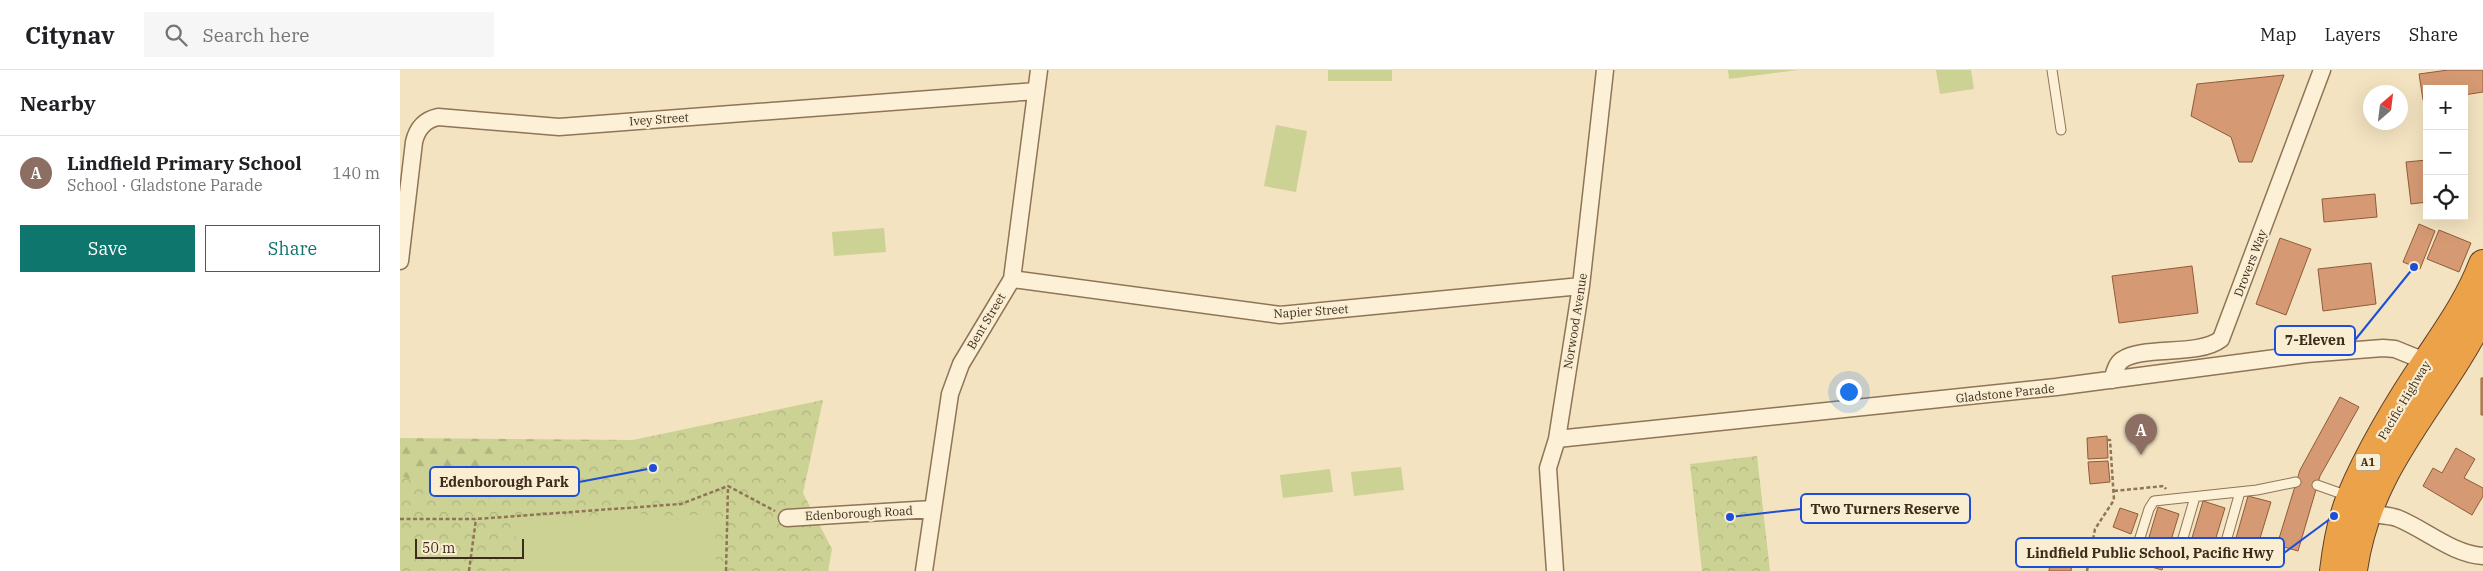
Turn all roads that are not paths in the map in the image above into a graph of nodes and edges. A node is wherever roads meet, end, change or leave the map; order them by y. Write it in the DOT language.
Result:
graph roads {
  1 [pos="1039,70"];
  2 [pos="1606,70"];
  3 [pos="2052,70"];
  4 [pos="2322,70"];
  5 [pos="1036,91"];
  6 [pos="2061,130"];
  7 [pos="400,261"];
  8 [pos="2483,264"];
  9 [pos="1012,279"];
  10 [pos="1581,286"];
  11 [pos="2483,312"];
  12 [pos="2438,366"];
  13 [pos="2112,380"];
  14 [pos="1557,439"];
  15 [pos="2296,482"];
  16 [pos="2317,485"];
  17 [pos="2240,492"];
  18 [pos="2195,497"];
  19 [pos="2358,505"];
  20 [pos="932,509"];
  21 [pos="787,518"];
  22 [pos="2227,538"];
  23 [pos="2181,545"];
  24 [pos="2483,556"];
  25 [pos="2134,557"];
  26 [pos="924,571"];
  27 [pos="1555,571"];
  28 [pos="2334,571"];
  29 [pos="2353,571"];
  1 -- 5 [label="street, Bent Street"];
  2 -- 10 [label="street, Norwood Avenue"];
  3 -- 6 [label="lane"];
  4 -- 13 [label="street, Drovers Way"];
  5 -- 7 [label="street, Ivey Street"];
  5 -- 9 [label="street, Bent Street"];
  8 -- 12 [label="highway, Pacific Highway / A1"];
  9 -- 10 [label="street, Napier Street"];
  9 -- 20 [label="street, Bent Street"];
  10 -- 14 [label="street, Norwood Avenue"];
  11 -- 12 [label="highway, Pacific Highway / A1"];
  12 -- 13 [label="street, Gladstone Parade"];
  12 -- 19 [label="highway, Pacific Highway / A1"];
  13 -- 14 [label="street, Gladstone Parade"];
  14 -- 27 [label="street, Norwood Avenue"];
  15 -- 17 [label="lane"];
  16 -- 19 [label="lane"];
  17 -- 18 [label="lane"];
  17 -- 22 [label="lane"];
  18 -- 23 [label="lane"];
  18 -- 25 [label="lane"];
  19 -- 24 [label="street"];
  19 -- 28 [label="highway, Pacific Highway / A1"];
  19 -- 29 [label="highway, Pacific Highway / A1"];
  20 -- 21 [label="street, Edenborough Road"];
  20 -- 26 [label="street, Bent Street"];
}
